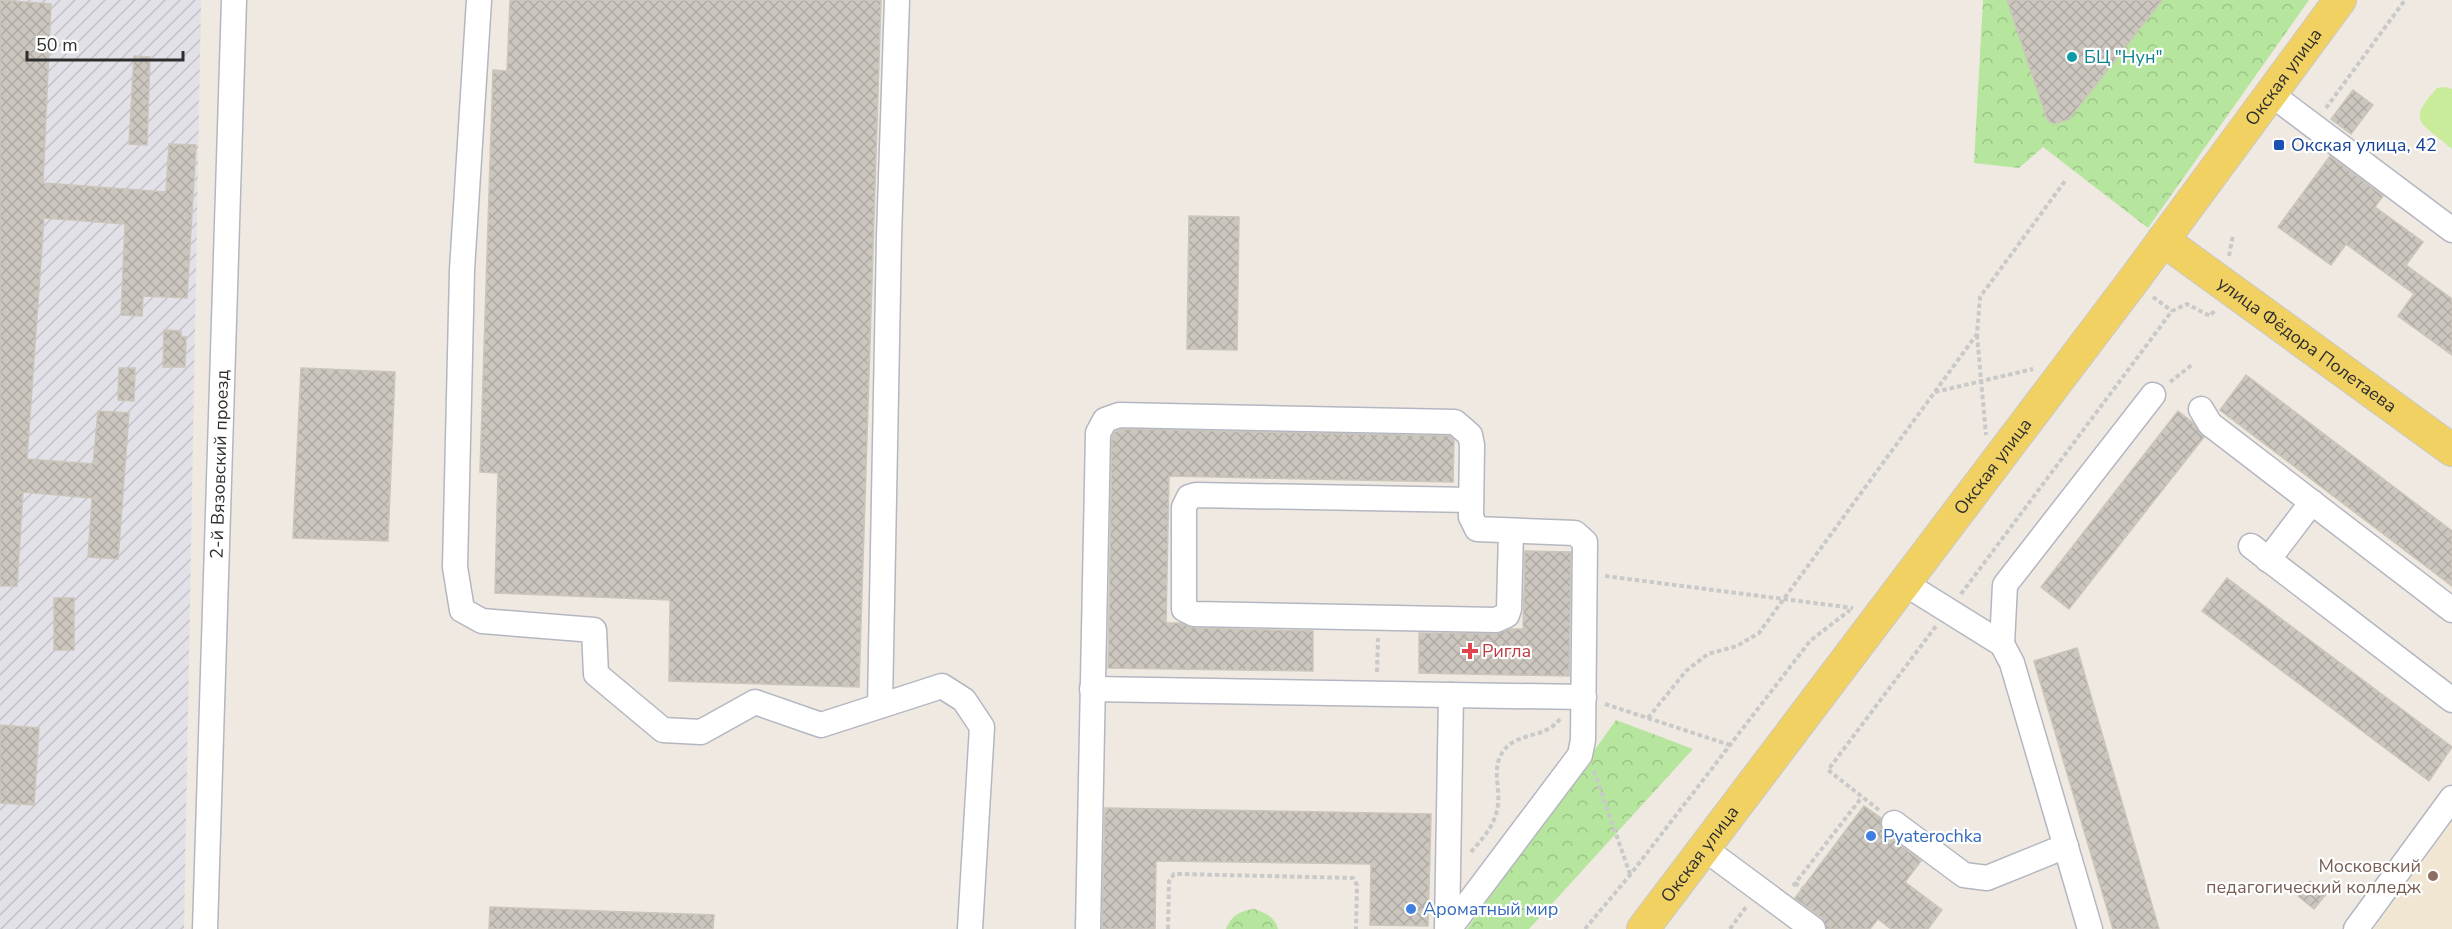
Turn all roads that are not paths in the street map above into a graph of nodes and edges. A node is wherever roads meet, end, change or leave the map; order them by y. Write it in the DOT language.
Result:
graph roads {
  1 [pos="234,0"];
  2 [pos="479,0"];
  3 [pos="897,0"];
  4 [pos="2340,0"];
  5 [pos="2271,94"];
  6 [pos="2452,230"];
  7 [pos="2155,234"];
  8 [pos="2153,395"];
  9 [pos="2201,409"];
  10 [pos="2452,450"];
  11 [pos="1471,500"];
  12 [pos="2312,502"];
  13 [pos="1511,531"];
  14 [pos="1904,583"];
  15 [pos="2452,610"];
  16 [pos="2002,644"];
  17 [pos="1092,689"];
  18 [pos="1451,695"];
  19 [pos="1580,698"];
  20 [pos="2452,700"];
  21 [pos="880,705"];
  22 [pos="2452,798"];
  23 [pos="1894,823"];
  24 [pos="2066,846"];
  25 [pos="1705,849"];
  26 [pos="205,929"];
  27 [pos="970,929"];
  28 [pos="1088,929"];
  29 [pos="1448,929"];
  30 [pos="1643,929"];
  31 [pos="1813,929"];
  32 [pos="2090,929"];
  33 [pos="2356,929"];
  1 -- 26 [label="street, 2-й Вязовский проезд"];
  2 -- 21 [label="street"];
  3 -- 21 [label="street"];
  4 -- 5 [label="main road, Окская улица"];
  5 -- 6 [label="street"];
  5 -- 7 [label="main road, Окская улица"];
  7 -- 10 [label="main road, улица Фёдора Полетаева"];
  7 -- 14 [label="main road, Окская улица"];
  8 -- 16 [label="street"];
  9 -- 12 [label="street"];
  11 -- 13 [label="street"];
  11 -- 13 [label="street"];
  11 -- 17 [label="street"];
  12 -- 15 [label="street"];
  12 -- 20 [label="street"];
  13 -- 19 [label="street"];
  14 -- 16 [label="street"];
  14 -- 25 [label="main road, Окская улица"];
  16 -- 24 [label="street"];
  17 -- 18 [label="street"];
  17 -- 28 [label="street"];
  18 -- 19 [label="street"];
  18 -- 29 [label="street"];
  19 -- 29 [label="street"];
  21 -- 27 [label="street"];
  22 -- 33 [label="street"];
  23 -- 24 [label="street"];
  24 -- 32 [label="street"];
  25 -- 30 [label="main road, Окская улица"];
  25 -- 31 [label="street"];
}
